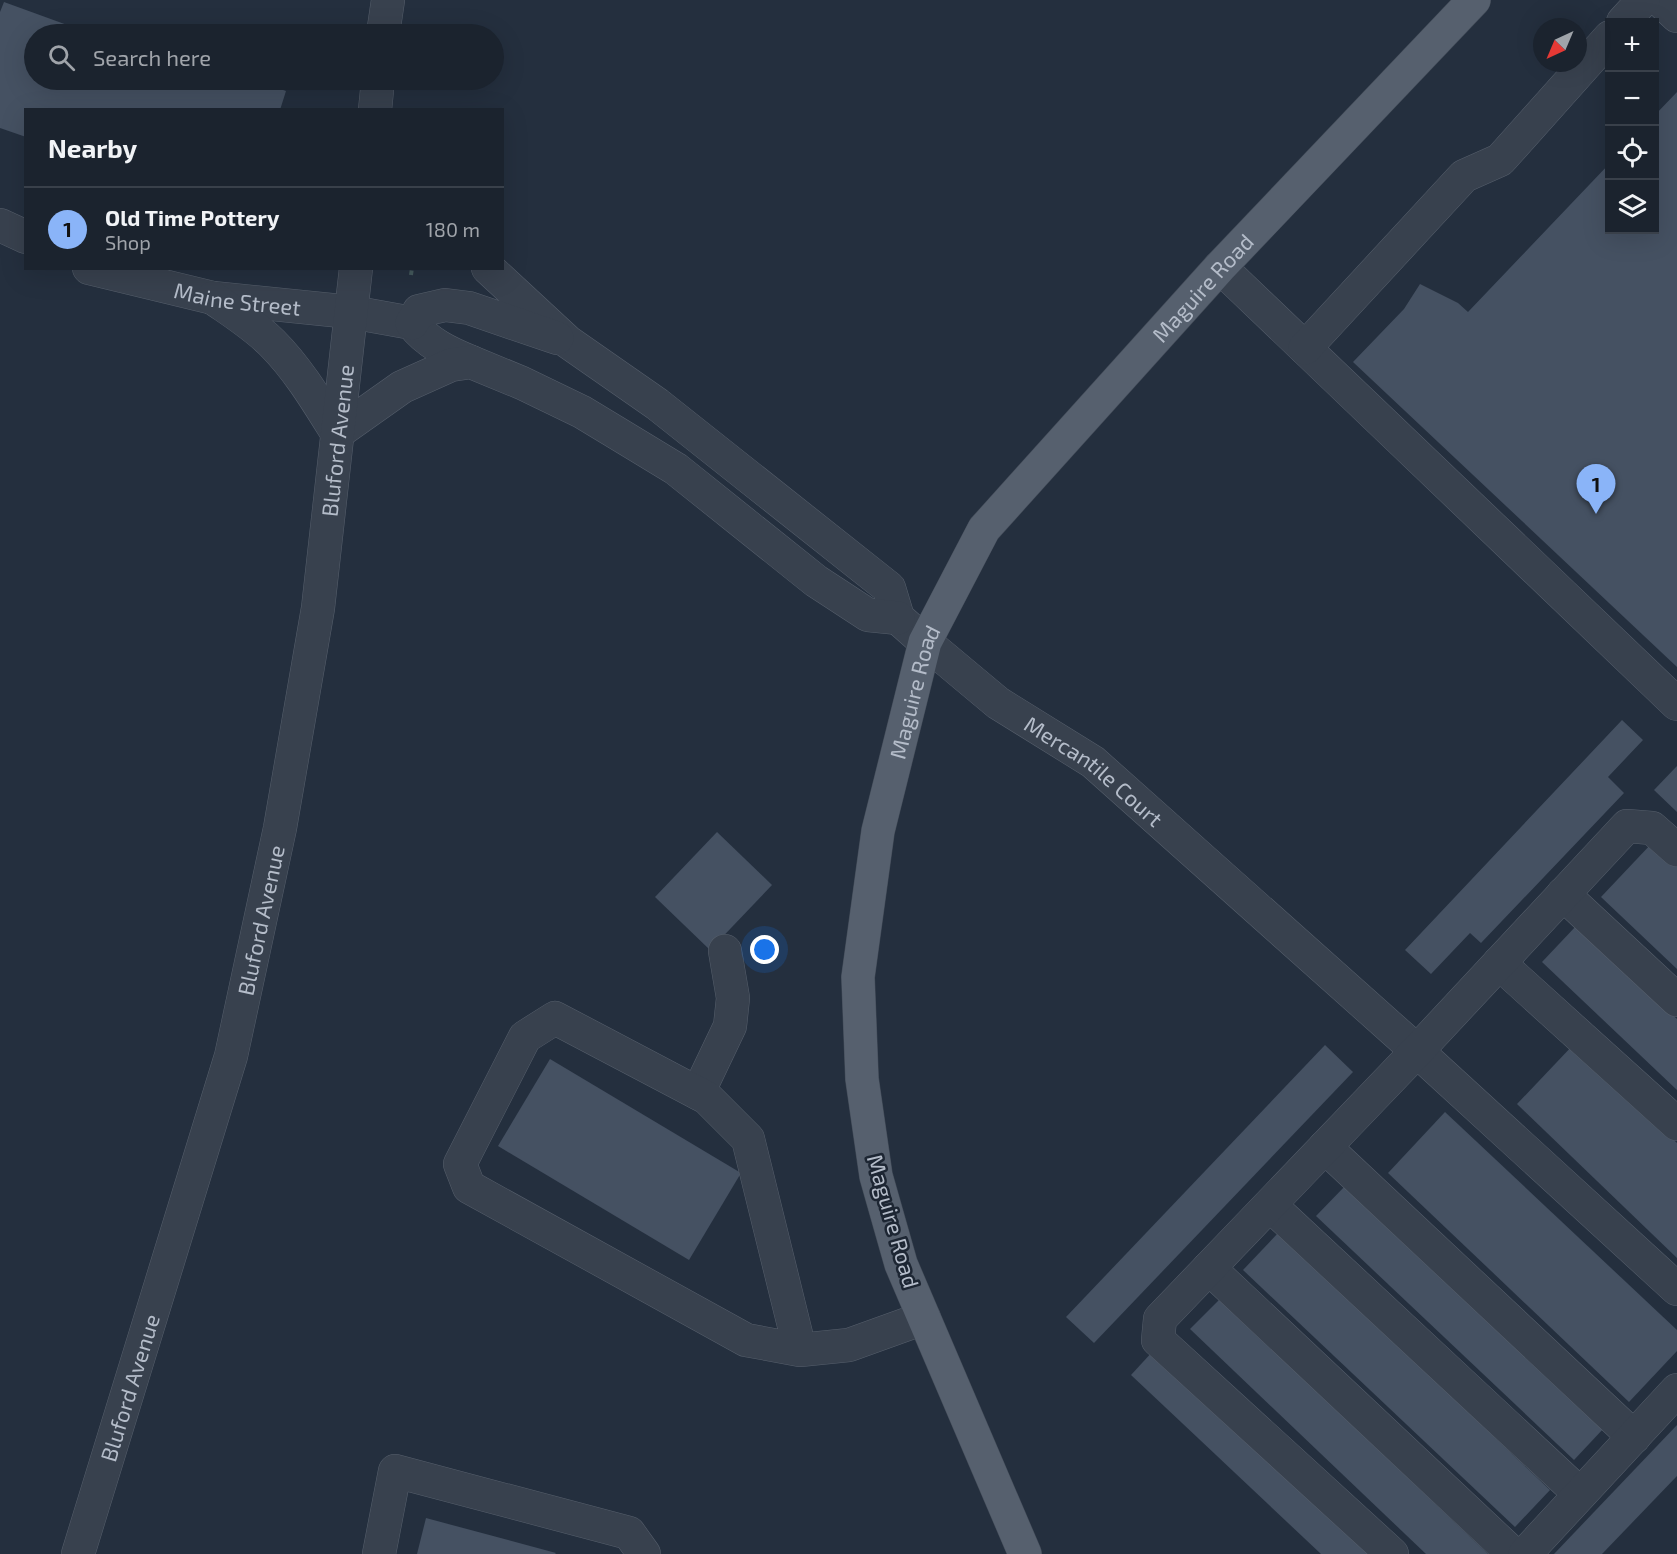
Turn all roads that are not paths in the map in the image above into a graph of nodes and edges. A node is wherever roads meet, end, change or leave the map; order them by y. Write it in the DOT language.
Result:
graph roads {
  1 [pos="388,0"];
  2 [pos="1474,0"];
  3 [pos="1643,0"];
  4 [pos="1660,0"];
  5 [pos="1677,16"];
  6 [pos="1627,18"];
  7 [pos="384,24"];
  8 [pos="1605,43"];
  9 [pos="377,90"];
  10 [pos="375,108"];
  11 [pos="0,225"];
  12 [pos="24,236"];
  13 [pos="1220,267"];
  14 [pos="97,270"];
  15 [pos="356,270"];
  16 [pos="490,270"];
  17 [pos="213,298"];
  18 [pos="351,312"];
  19 [pos="412,323"];
  20 [pos="568,342"];
  21 [pos="1305,348"];
  22 [pos="471,362"];
  23 [pos="337,433"];
  24 [pos="898,618"];
  25 [pos="925,642"];
  26 [pos="1677,704"];
  27 [pos="1677,850"];
  28 [pos="1563,894"];
  29 [pos="725,951"];
  30 [pos="1499,963"];
  31 [pos="1677,1000"];
  32 [pos="1417,1051"];
  33 [pos="698,1093"];
  34 [pos="1677,1124"];
  35 [pos="1325,1148"];
  36 [pos="1270,1205"];
  37 [pos="1209,1268"];
  38 [pos="1677,1289"];
  39 [pos="924,1318"];
  40 [pos="800,1350"];
  41 [pos="1677,1390"];
  42 [pos="1634,1437"];
  43 [pos="1580,1494"];
  44 [pos="78,1554"];
  45 [pos="379,1554"];
  46 [pos="644,1554"];
  47 [pos="1025,1554"];
  48 [pos="1392,1554"];
  49 [pos="1513,1554"];
  50 [pos="1525,1554"];
  1 -- 7 [label="street"];
  2 -- 13 [label="main road, Maguire Road"];
  3 -- 6 [label="street"];
  4 -- 5 [label="street"];
  8 -- 21 [label="street"];
  9 -- 10 [label="street"];
  11 -- 12 [label="street"];
  13 -- 21 [label="street"];
  13 -- 25 [label="main road, Maguire Road"];
  14 -- 17 [label="street, Maine Street"];
  15 -- 18 [label="street, Bluford Avenue"];
  16 -- 20 [label="street"];
  17 -- 18 [label="street, Maine Street"];
  17 -- 23 [label="street"];
  18 -- 19 [label="street, Maine Street"];
  18 -- 23 [label="street, Bluford Avenue"];
  19 -- 20 [label="street"];
  19 -- 22 [label="street"];
  20 -- 24 [label="street"];
  21 -- 26 [label="street"];
  22 -- 23 [label="street"];
  22 -- 24 [label="street"];
  23 -- 44 [label="street, Bluford Avenue"];
  24 -- 25 [label="street, Mercantile Court"];
  25 -- 32 [label="street, Mercantile Court"];
  25 -- 39 [label="main road, Maguire Road"];
  27 -- 28 [label="street"];
  28 -- 30 [label="street"];
  28 -- 31 [label="street"];
  29 -- 33 [label="street"];
  30 -- 32 [label="street"];
  30 -- 34 [label="street"];
  32 -- 35 [label="street"];
  32 -- 38 [label="street, Mercantile Court"];
  33 -- 40 [label="street"];
  33 -- 40 [label="street"];
  35 -- 36 [label="street"];
  35 -- 42 [label="street"];
  36 -- 37 [label="street"];
  36 -- 43 [label="street"];
  37 -- 48 [label="street"];
  37 -- 49 [label="street"];
  39 -- 40 [label="street"];
  39 -- 47 [label="main road, Maguire Road"];
  41 -- 42 [label="street"];
  42 -- 43 [label="street"];
  43 -- 50 [label="street"];
  45 -- 46 [label="street"];
}
